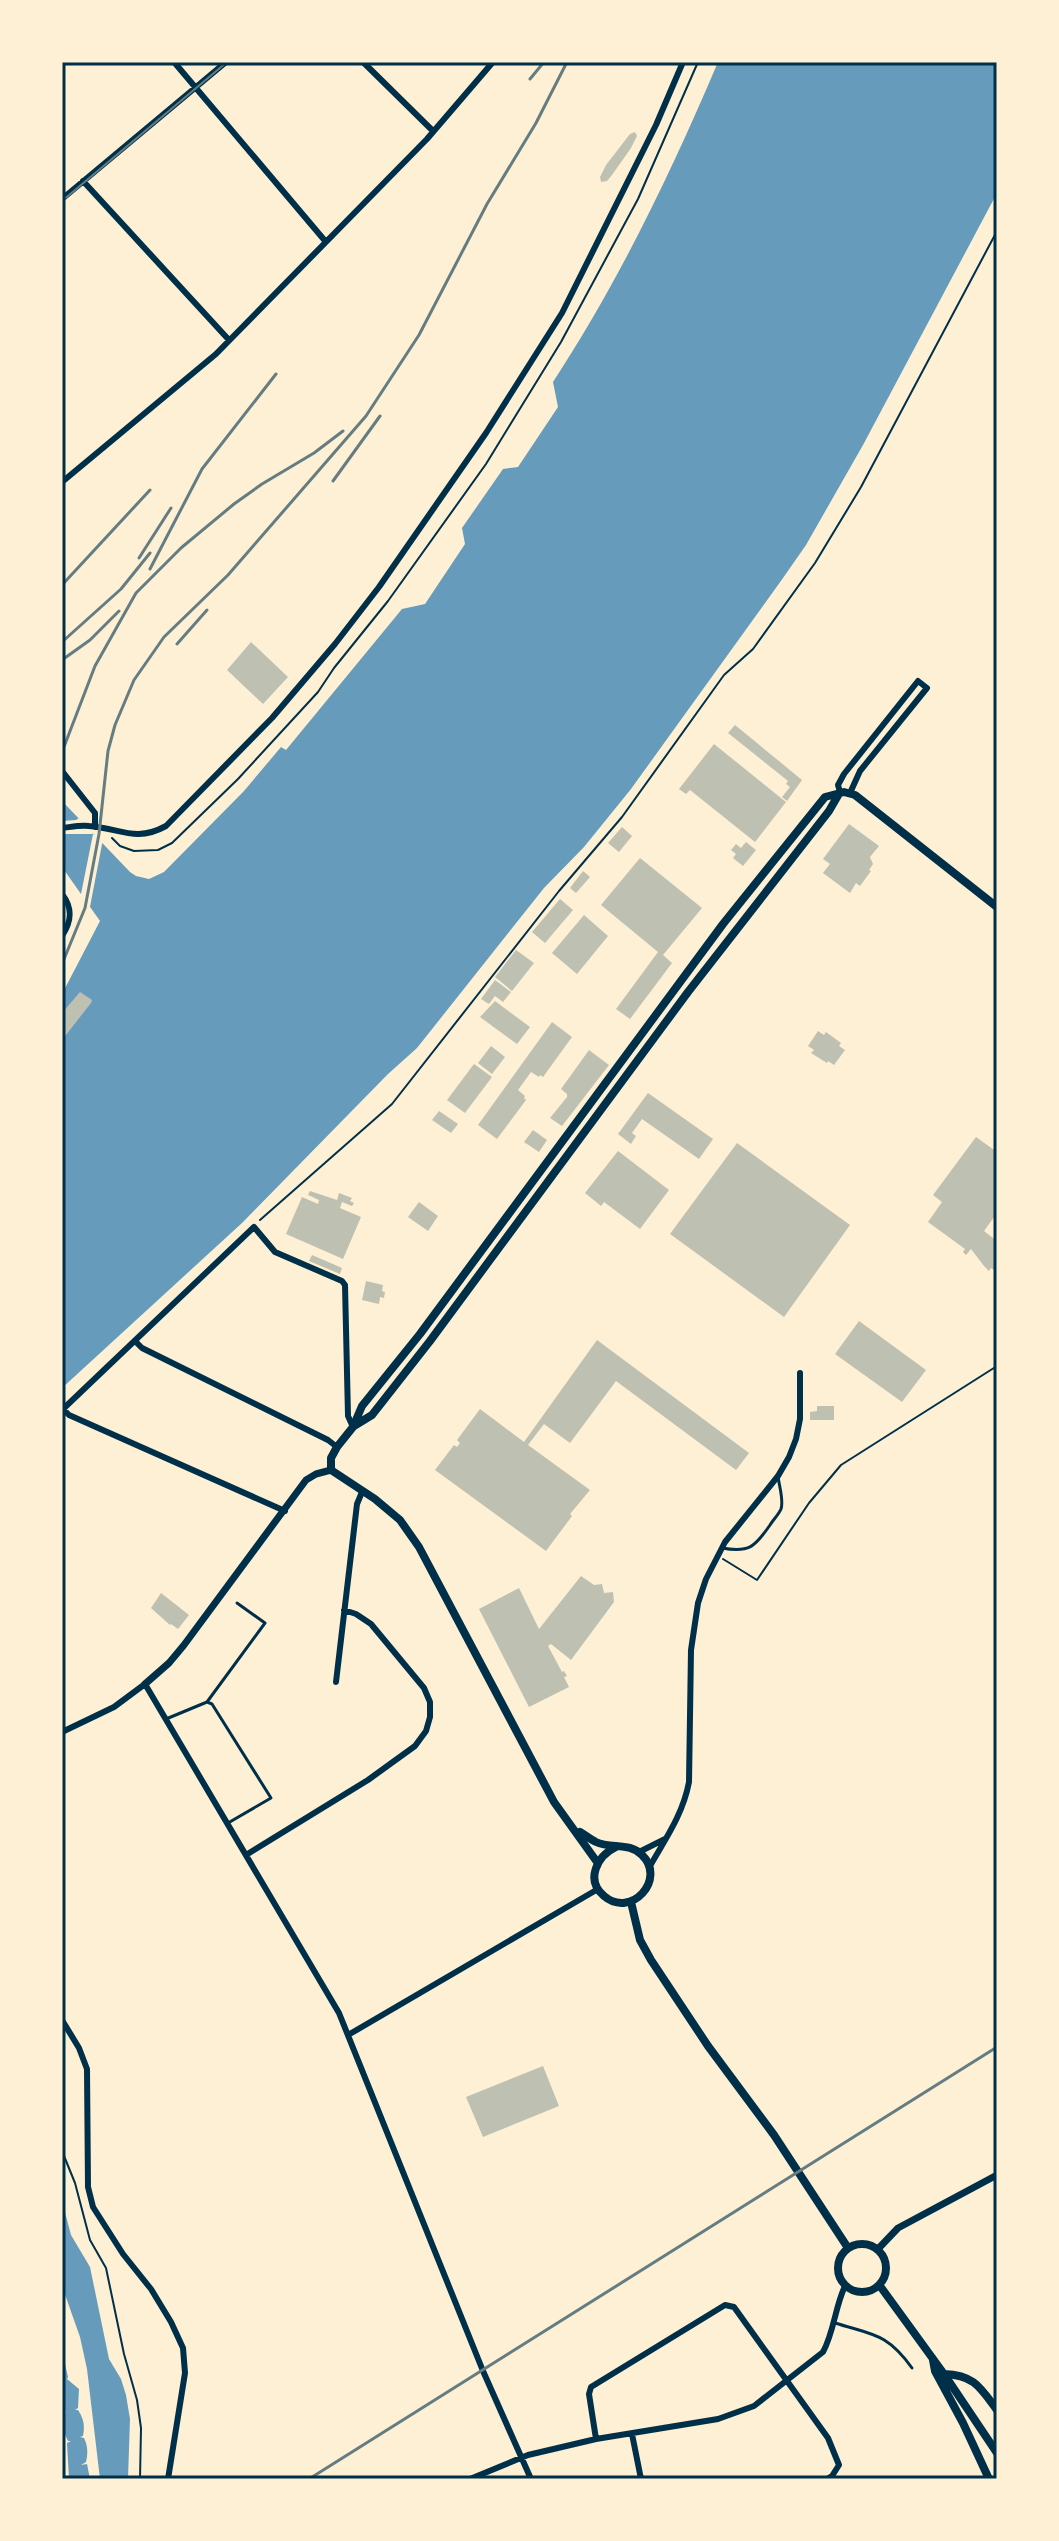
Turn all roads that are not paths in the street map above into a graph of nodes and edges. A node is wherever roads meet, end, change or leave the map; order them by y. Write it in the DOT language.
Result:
graph roads {
  1 [pos="174,62"];
  2 [pos="226,62"];
  3 [pos="363,62"];
  4 [pos="493,62"];
  5 [pos="683,62"];
  6 [pos="195,87"];
  7 [pos="433,131"];
  8 [pos="83,181"];
  9 [pos="62,199"];
  10 [pos="326,242"];
  11 [pos="229,340"];
  12 [pos="62,482"];
  13 [pos="62,771"];
  14 [pos="840,792"];
  15 [pos="852,794"];
  16 [pos="92,826"];
  17 [pos="62,828"];
  18 [pos="62,894"];
  19 [pos="997,907"];
  20 [pos="723,924"];
  21 [pos="733,931"];
  22 [pos="62,936"];
  23 [pos="136,1342"];
  24 [pos="800,1373"];
  25 [pos="62,1410"];
  26 [pos="353,1427"];
  27 [pos="337,1447"];
  28 [pos="331,1470"];
  29 [pos="778,1476"];
  30 [pos="362,1492"];
  31 [pos="285,1511"];
  32 [pos="722,1548"];
  33 [pos="237,1603"];
  34 [pos="344,1610"];
  35 [pos="336,1682"];
  36 [pos="145,1684"];
  37 [pos="207,1702"];
  38 [pos="166,1719"];
  39 [pos="62,1732"];
  40 [pos="228,1823"];
  41 [pos="572,1827"];
  42 [pos="665,1839"];
  43 [pos="616,1847"];
  44 [pos="639,1852"];
  45 [pos="246,1855"];
  46 [pos="597,1862"];
  47 [pos="650,1866"];
  48 [pos="598,1889"];
  49 [pos="631,1902"];
  50 [pos="62,2020"];
  51 [pos="348,2035"];
  52 [pos="997,2175"];
  53 [pos="848,2248"];
  54 [pos="878,2249"];
  55 [pos="845,2286"];
  56 [pos="880,2286"];
  57 [pos="833,2322"];
  58 [pos="933,2359"];
  59 [pos="912,2368"];
  60 [pos="944,2374"];
  61 [pos="788,2381"];
  62 [pos="997,2410"];
  63 [pos="632,2434"];
  64 [pos="596,2439"];
  65 [pos="997,2453"];
  66 [pos="521,2457"];
  67 [pos="168,2479"];
  68 [pos="470,2479"];
  69 [pos="531,2479"];
  70 [pos="641,2479"];
  71 [pos="827,2479"];
  72 [pos="989,2479"];
  1 -- 6 [label="street"];
  2 -- 6 [label="street"];
  3 -- 7 [label="street"];
  4 -- 7 [label="street"];
  5 -- 16 [label="street"];
  6 -- 8 [label="street"];
  6 -- 10 [label="street"];
  7 -- 10 [label="street"];
  8 -- 9 [label="street"];
  8 -- 11 [label="street"];
  10 -- 11 [label="street"];
  11 -- 12 [label="street"];
  13 -- 16 [label="street"];
  14 -- 15 [label="main road"];
  14 -- 15 [label="street"];
  14 -- 20 [label="main road"];
  14 -- 21 [label="main road"];
  15 -- 19 [label="main road"];
  16 -- 17 [label="street"];
  18 -- 22 [label="street"];
  20 -- 21 [label="main road"];
  20 -- 26 [label="main road"];
  21 -- 26 [label="main road"];
  23 -- 25 [label="street"];
  23 -- 26 [label="street"];
  23 -- 27 [label="street"];
  24 -- 29 [label="street"];
  25 -- 31 [label="street"];
  26 -- 27 [label="main road"];
  27 -- 28 [label="main road"];
  28 -- 30 [label="main road"];
  28 -- 31 [label="street"];
  29 -- 32 [label="street"];
  29 -- 32 [label="lane"];
  30 -- 34 [label="street"];
  30 -- 41 [label="main road"];
  31 -- 36 [label="street"];
  32 -- 42 [label="street"];
  33 -- 37 [label="lane"];
  34 -- 35 [label="street"];
  34 -- 45 [label="street"];
  36 -- 38 [label="street"];
  36 -- 39 [label="street"];
  37 -- 38 [label="lane"];
  37 -- 40 [label="lane"];
  38 -- 40 [label="street"];
  40 -- 45 [label="street"];
  41 -- 43 [label="main road"];
  41 -- 46 [label="main road"];
  42 -- 44 [label="street"];
  42 -- 47 [label="street"];
  43 -- 44 [label="main road"];
  43 -- 46 [label="main road"];
  44 -- 47 [label="main road"];
  45 -- 51 [label="street"];
  46 -- 48 [label="main road"];
  47 -- 49 [label="main road"];
  48 -- 49 [label="main road"];
  48 -- 51 [label="street"];
  49 -- 53 [label="main road"];
  50 -- 67 [label="street"];
  51 -- 66 [label="street"];
  52 -- 54 [label="street"];
  53 -- 54 [label="main road"];
  53 -- 55 [label="main road"];
  54 -- 56 [label="main road"];
  55 -- 56 [label="main road"];
  55 -- 57 [label="street"];
  56 -- 58 [label="main road"];
  57 -- 59 [label="lane"];
  57 -- 61 [label="street"];
  58 -- 60 [label="main road"];
  58 -- 72 [label="main road"];
  60 -- 62 [label="main road"];
  60 -- 65 [label="main road"];
  61 -- 63 [label="street"];
  61 -- 64 [label="street"];
  61 -- 71 [label="street"];
  63 -- 64 [label="street"];
  63 -- 70 [label="street"];
  64 -- 66 [label="street"];
  66 -- 68 [label="street"];
  66 -- 69 [label="street"];
}
